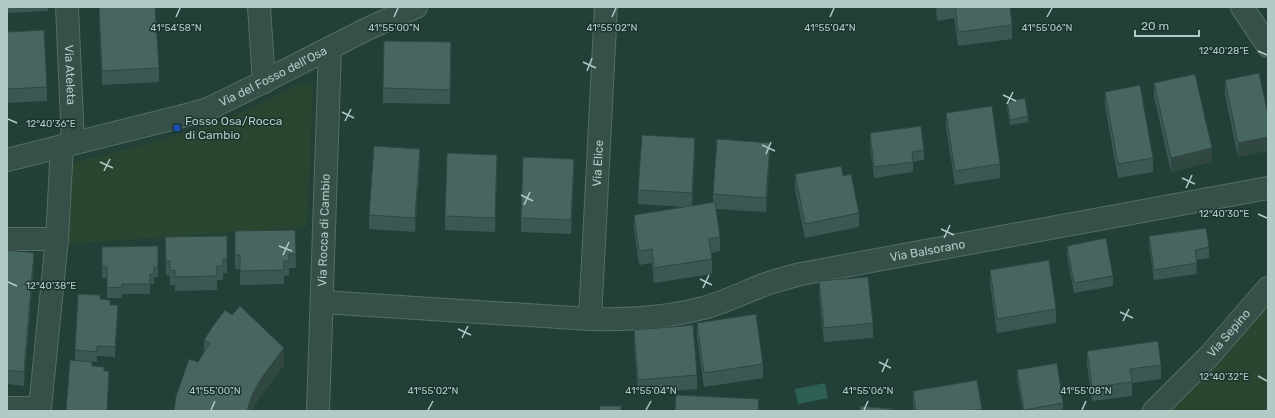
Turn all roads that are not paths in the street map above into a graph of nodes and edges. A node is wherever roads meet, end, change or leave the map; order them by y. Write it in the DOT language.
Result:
graph roads {
  1 [pos="67,7"];
  2 [pos="259,7"];
  3 [pos="416,7"];
  4 [pos="606,7"];
  5 [pos="1242,7"];
  6 [pos="1268,46"];
  7 [pos="330,48"];
  8 [pos="264,82"];
  9 [pos="67,144"];
  10 [pos="7,160"];
  11 [pos="1268,188"];
  12 [pos="7,239"];
  13 [pos="57,239"];
  14 [pos="1268,288"];
  15 [pos="322,302"];
  16 [pos="590,319"];
  17 [pos="7,408"];
  18 [pos="318,411"];
  19 [pos="1154,411"];
  1 -- 9 [label="street, Via Ateleta"];
  2 -- 8 [label="street"];
  3 -- 7 [label="street, Via del Fosso dell'Osa"];
  4 -- 16 [label="street, Via Elice"];
  5 -- 6 [label="street"];
  7 -- 8 [label="street, Via del Fosso dell'Osa"];
  7 -- 15 [label="street, Via Rocca di Cambio"];
  8 -- 9 [label="street, Via del Fosso dell'Osa"];
  9 -- 10 [label="street, Via del Fosso dell'Osa"];
  9 -- 13 [label="street, Via Ateleta"];
  11 -- 16 [label="street, Via Balsorano"];
  12 -- 13 [label="street"];
  13 -- 17 [label="street, Via Ateleta"];
  14 -- 19 [label="street, Via Sepino"];
  15 -- 16 [label="street, Via Balsorano"];
  15 -- 18 [label="street, Via Rocca di Cambio"];
}
